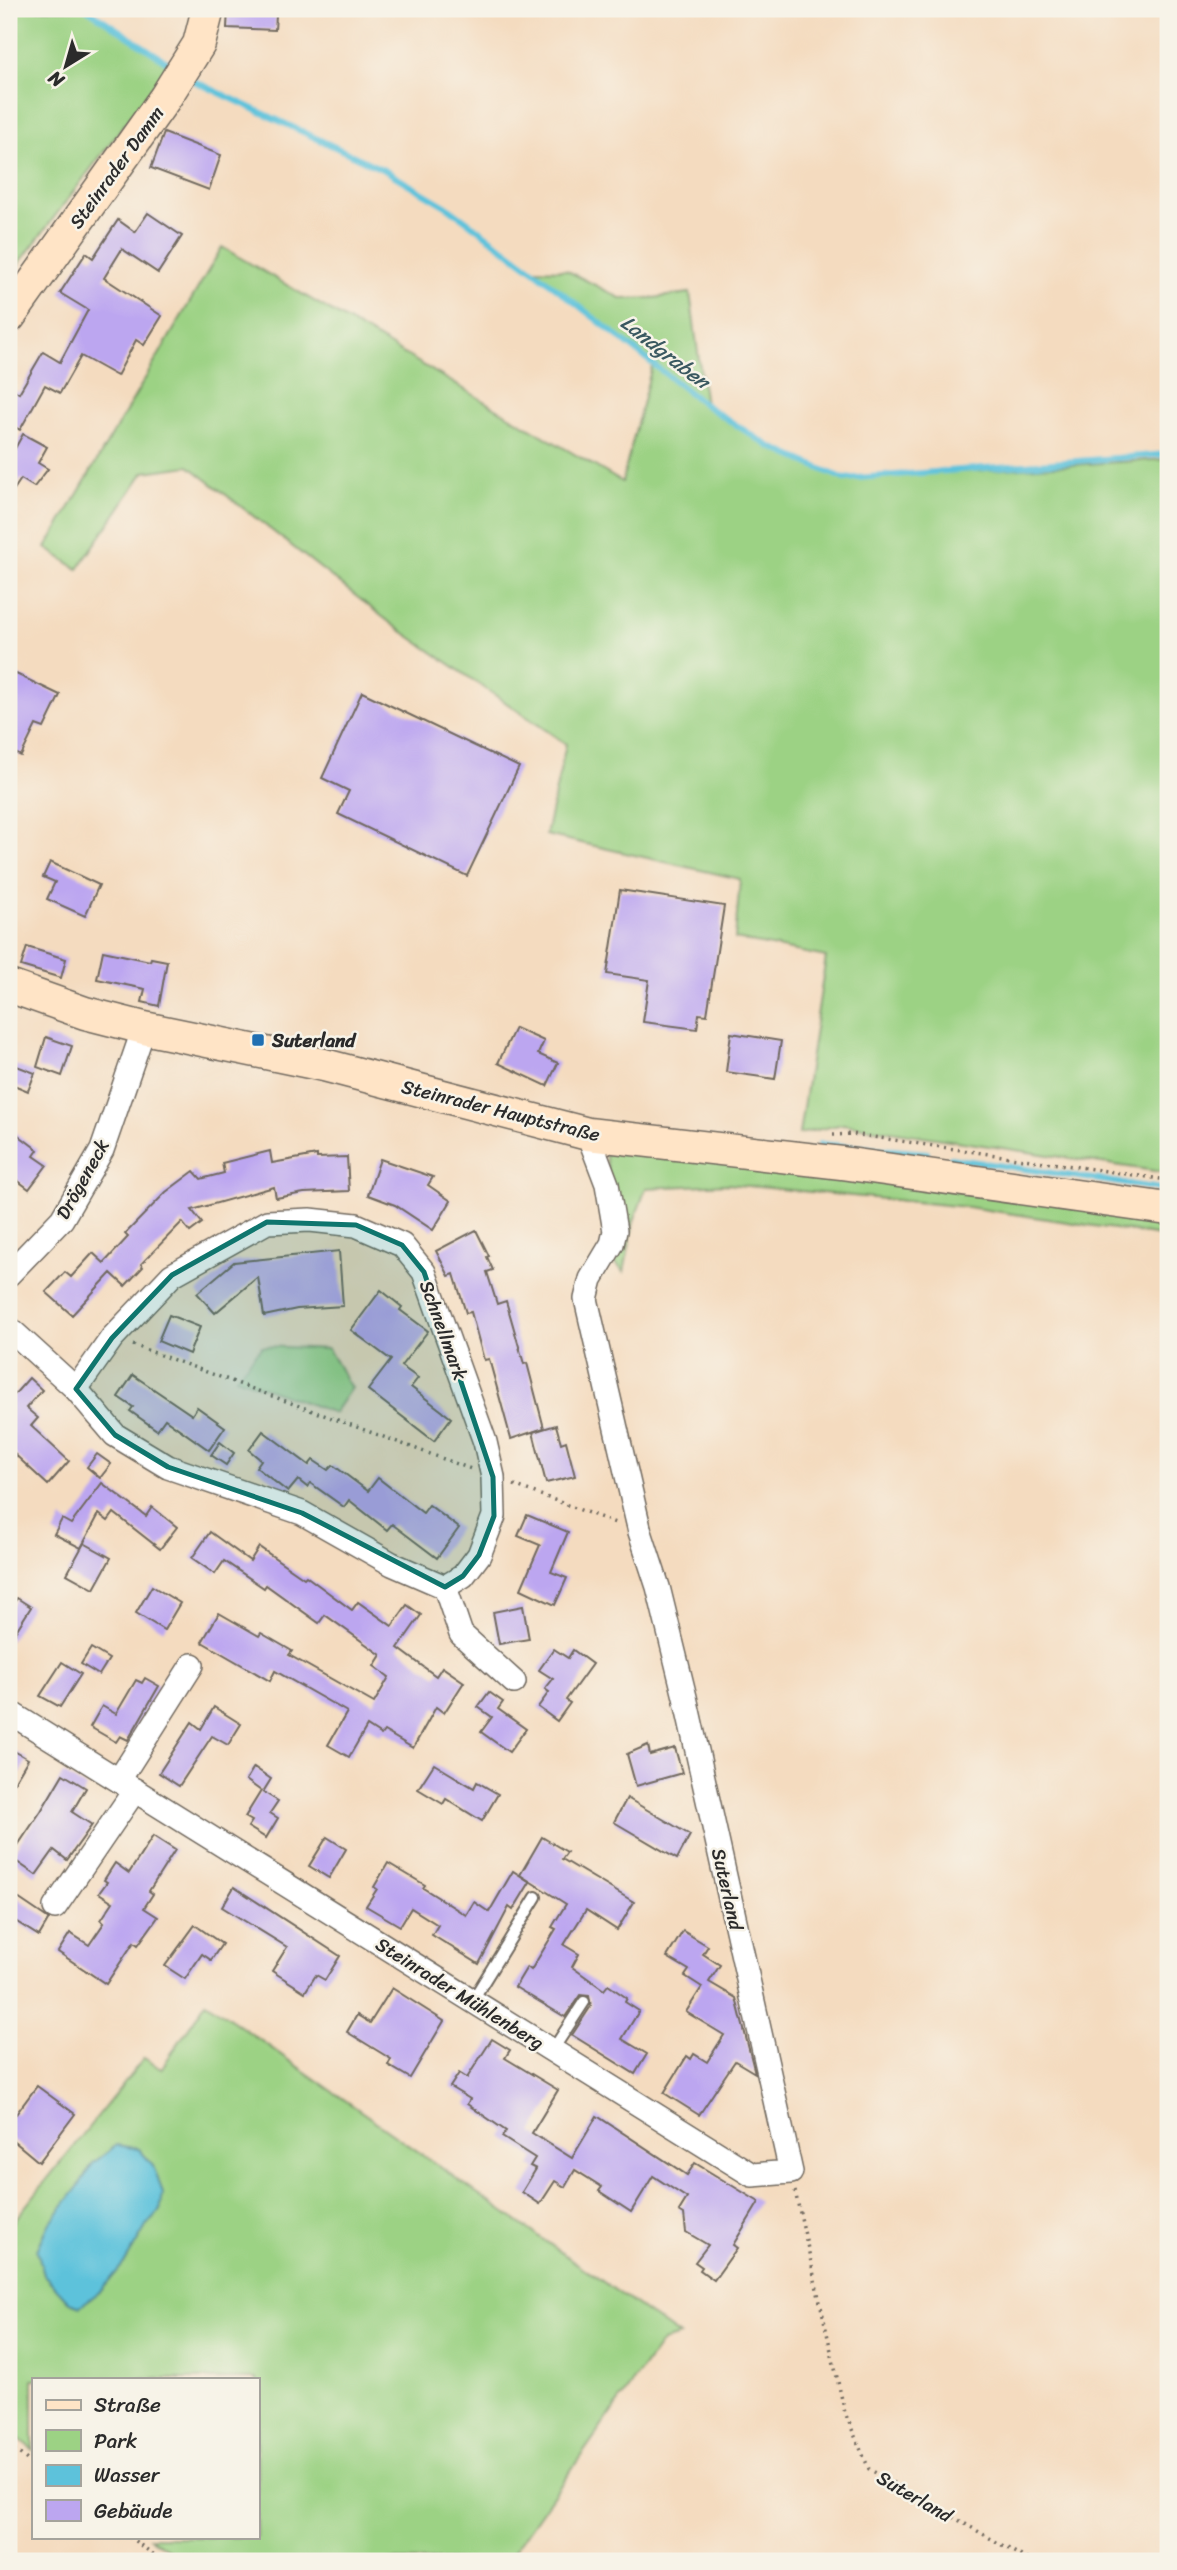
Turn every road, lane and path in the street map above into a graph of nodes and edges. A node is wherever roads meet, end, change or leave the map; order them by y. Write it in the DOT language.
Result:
graph roads {
  1 [pos="208,9"];
  2 [pos="9,317"];
  3 [pos="9,986"];
  4 [pos="144,1028"];
  5 [pos="588,1134"];
  6 [pos="823,1136"];
  7 [pos="1168,1180"];
  8 [pos="1168,1209"];
  9 [pos="9,1274"];
  10 [pos="9,1328"];
  11 [pos="112,1338"];
  12 [pos="76,1389"];
  13 [pos="493,1477"];
  14 [pos="640,1532"];
  15 [pos="445,1587"];
  16 [pos="192,1665"];
  17 [pos="514,1682"];
  18 [pos="9,1712"];
  19 [pos="127,1785"];
  20 [pos="536,1897"];
  21 [pos="55,1907"];
  22 [pos="472,2001"];
  23 [pos="584,2002"];
  24 [pos="552,2051"];
  25 [pos="791,2172"];
  26 [pos="9,2445"];
  27 [pos="32,2464"];
  28 [pos="130,2538"];
  29 [pos="163,2561"];
  30 [pos="1030,2561"];
  1 -- 2 [label="main road, Steinrader Damm"];
  3 -- 4 [label="main road, Steinrader Hauptstraße"];
  4 -- 5 [label="main road, Steinrader Hauptstraße"];
  4 -- 9 [label="street, Drögeneck"];
  5 -- 8 [label="main road, Steinrader Hauptstraße"];
  5 -- 14 [label="street, Suterland"];
  6 -- 7 [label="path"];
  10 -- 12 [label="street"];
  11 -- 12 [label="street, Schnellmark"];
  11 -- 13 [label="path"];
  11 -- 13 [label="street, Schnellmark"];
  12 -- 15 [label="street"];
  13 -- 14 [label="path"];
  13 -- 15 [label="street, Schnellmark"];
  14 -- 25 [label="street, Suterland"];
  15 -- 17 [label="street"];
  16 -- 19 [label="street"];
  18 -- 19 [label="street, Steinrader Mühlenberg"];
  19 -- 21 [label="street"];
  19 -- 22 [label="street, Steinrader Mühlenberg"];
  20 -- 22 [label="lane"];
  22 -- 24 [label="street, Steinrader Mühlenberg"];
  23 -- 24 [label="lane"];
  24 -- 25 [label="street, Steinrader Mühlenberg"];
  25 -- 30 [label="path, Suterland"];
  26 -- 27 [label="path"];
  28 -- 29 [label="path"];
}
